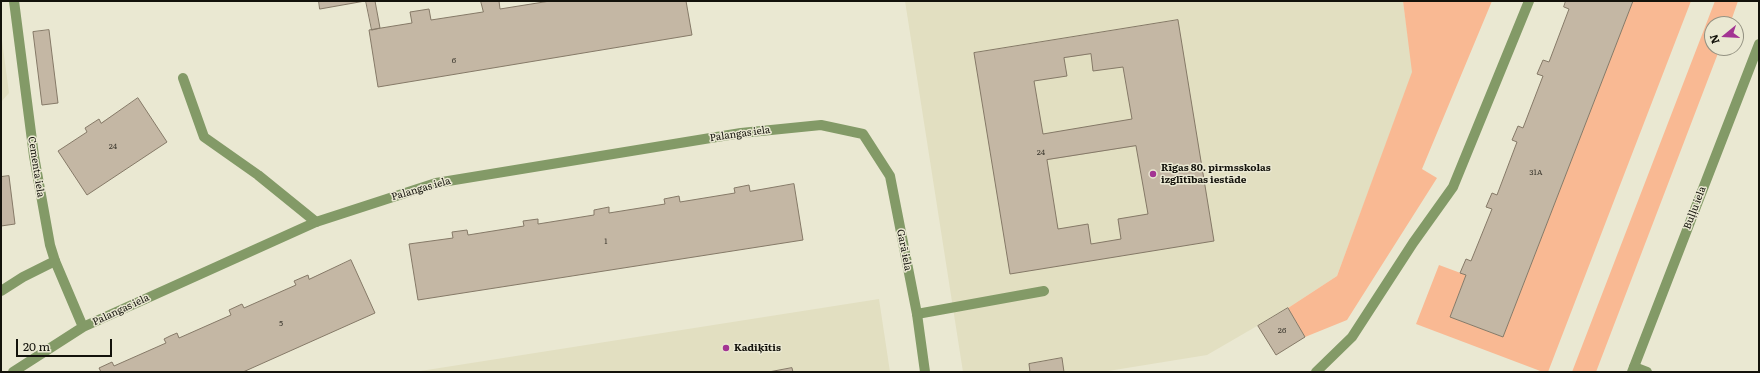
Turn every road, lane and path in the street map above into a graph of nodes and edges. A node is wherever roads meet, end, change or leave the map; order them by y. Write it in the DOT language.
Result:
graph roads {
  1 [pos="14,1"];
  2 [pos="1530,1"];
  3 [pos="1759,44"];
  4 [pos="183,78"];
  5 [pos="863,134"];
  6 [pos="316,222"];
  7 [pos="54,261"];
  8 [pos="1,291"];
  9 [pos="1044,291"];
  10 [pos="917,314"];
  11 [pos="84,328"];
  12 [pos="1633,369"];
  13 [pos="13,372"];
  14 [pos="926,372"];
  15 [pos="1316,372"];
  16 [pos="1647,372"];
  1 -- 7 [label="street, Cementa iela"];
  2 -- 15 [label="street"];
  3 -- 12 [label="street, Buļļu iela"];
  4 -- 6 [label="street"];
  5 -- 6 [label="street, Palangas iela"];
  5 -- 10 [label="street, Garā iela"];
  6 -- 11 [label="street, Palangas iela"];
  7 -- 8 [label="street"];
  7 -- 11 [label="street, Cementa iela"];
  9 -- 10 [label="street"];
  10 -- 14 [label="street, Garā iela"];
  11 -- 13 [label="street, Palangas iela"];
  12 -- 16 [label="street"];
}
